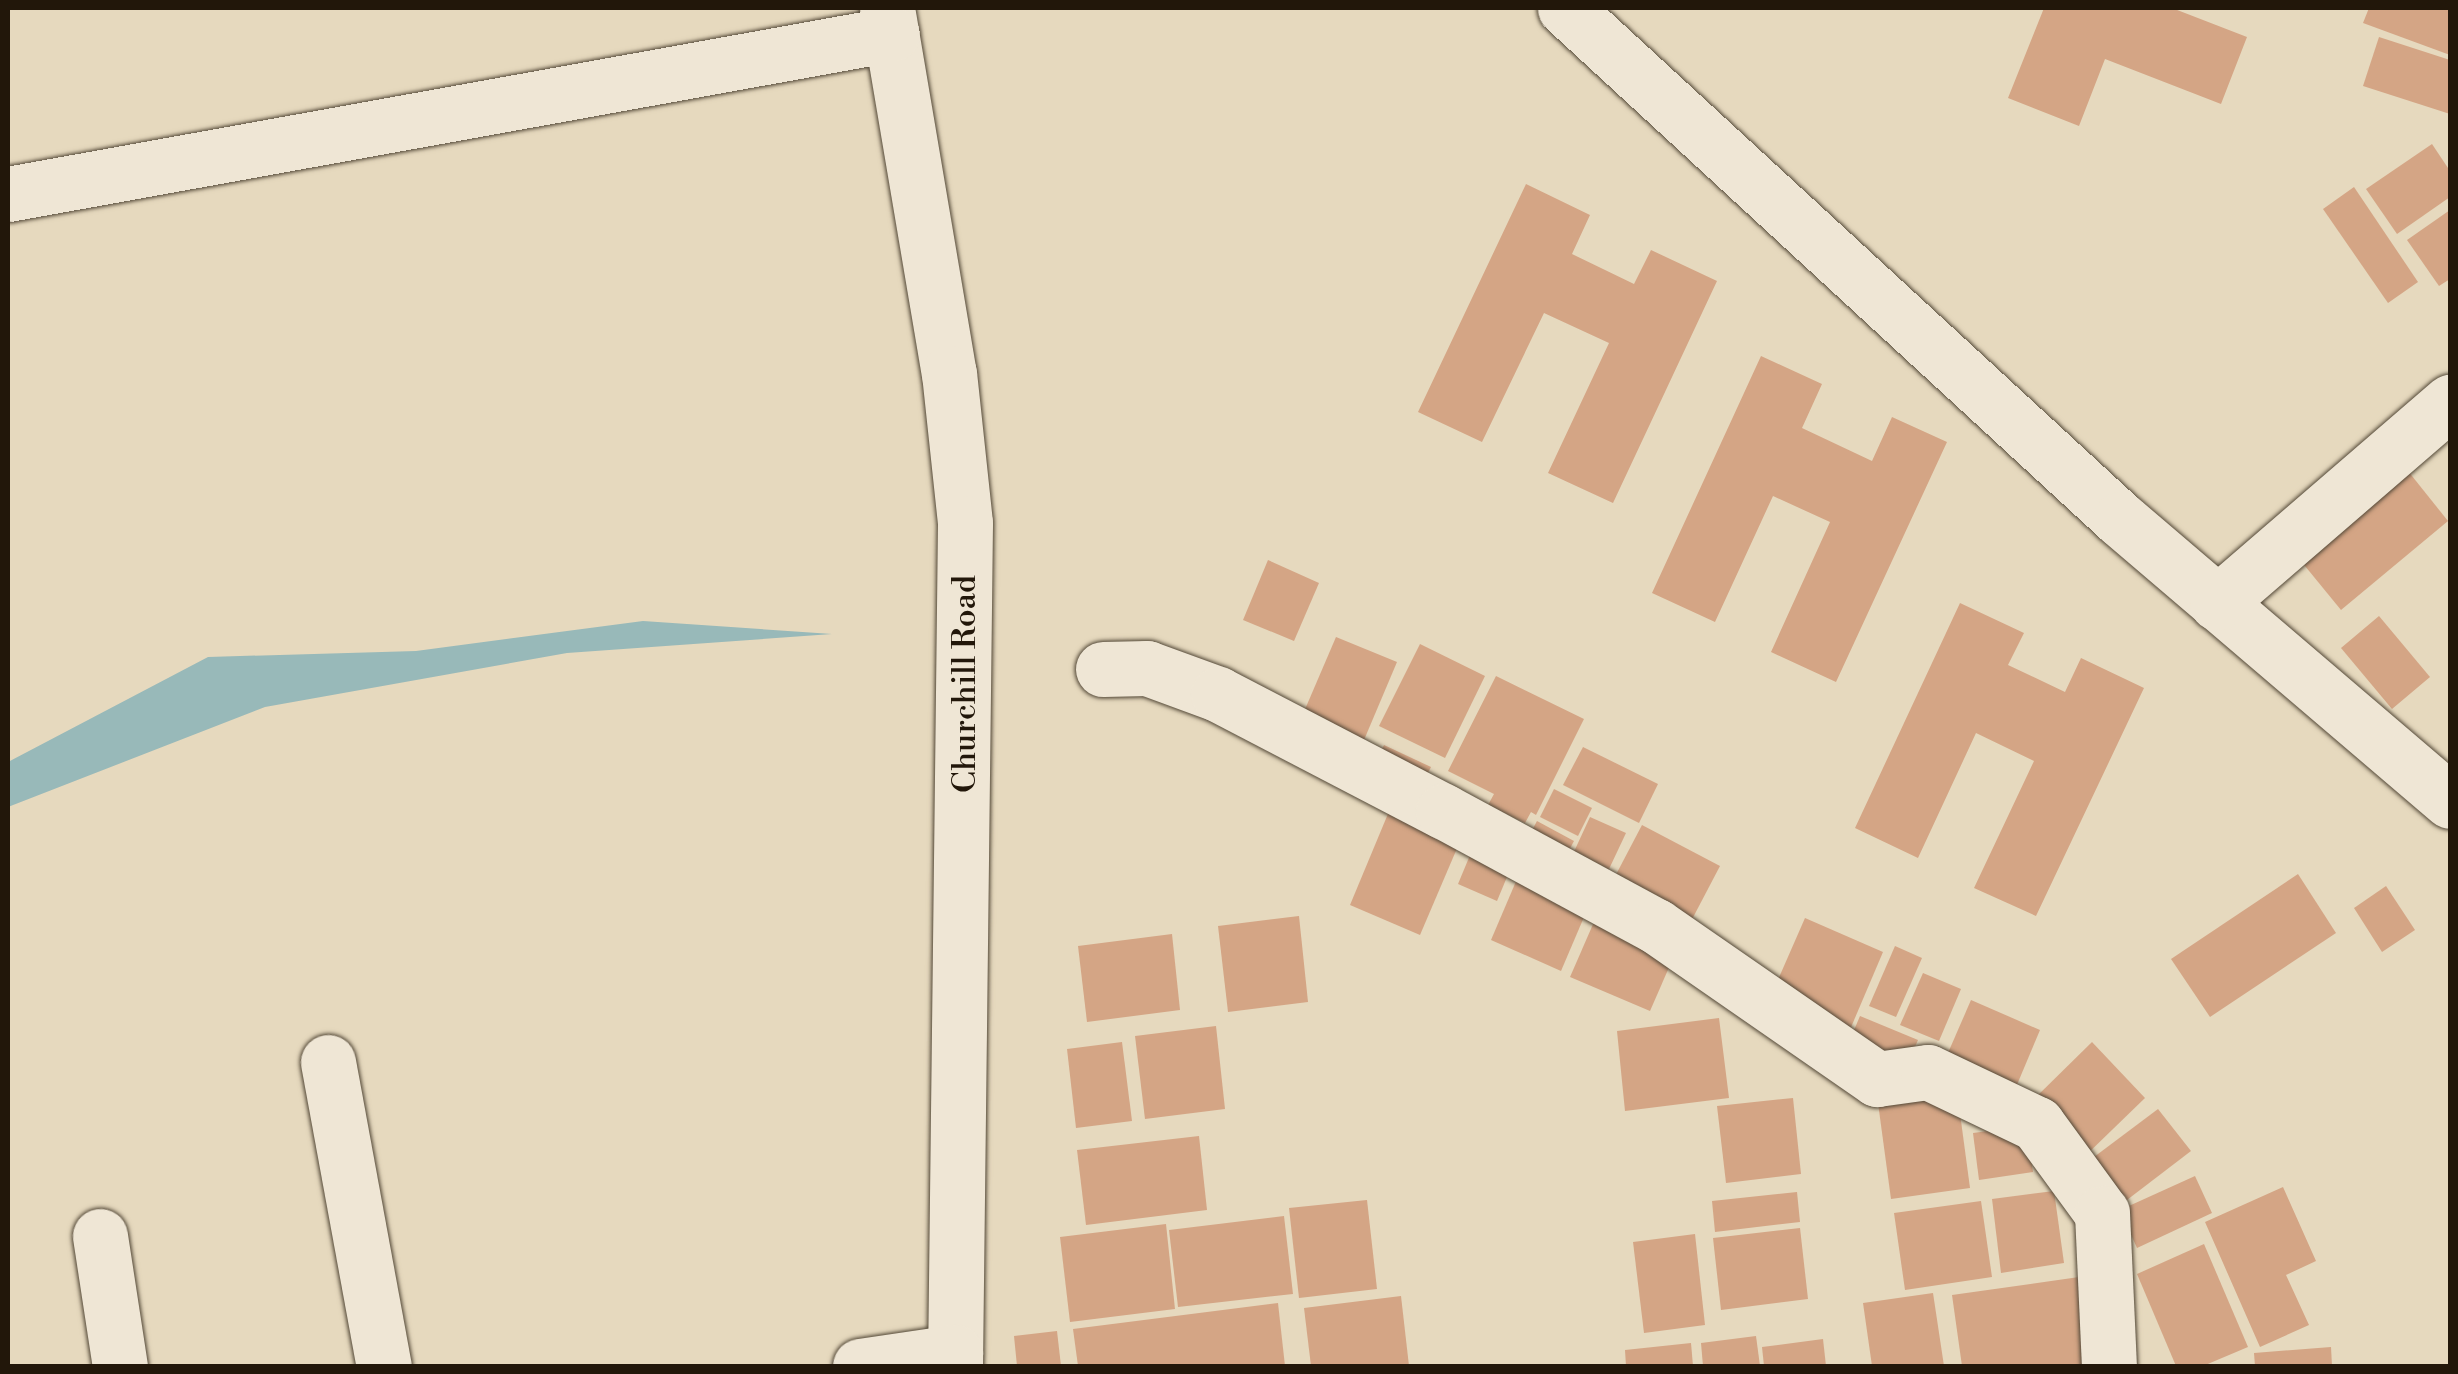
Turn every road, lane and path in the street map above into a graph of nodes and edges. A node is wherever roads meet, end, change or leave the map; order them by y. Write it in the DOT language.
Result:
graph roads {
  1 [pos="1565,8"];
  2 [pos="890,21"];
  3 [pos="8,194"];
  4 [pos="2450,402"];
  5 [pos="2217,603"];
  6 [pos="1102,669"];
  7 [pos="2450,801"];
  8 [pos="328,1062"];
  9 [pos="100,1236"];
  10 [pos="955,1359"];
  11 [pos="120,1366"];
  12 [pos="384,1366"];
  13 [pos="860,1366"];
  14 [pos="2109,1366"];
  1 -- 5 [label="street"];
  2 -- 3 [label="street"];
  2 -- 10 [label="street, Churchill Road"];
  4 -- 5 [label="street"];
  5 -- 7 [label="street"];
  6 -- 14 [label="street"];
  8 -- 12 [label="street"];
  9 -- 11 [label="street"];
  10 -- 13 [label="street"];
}
